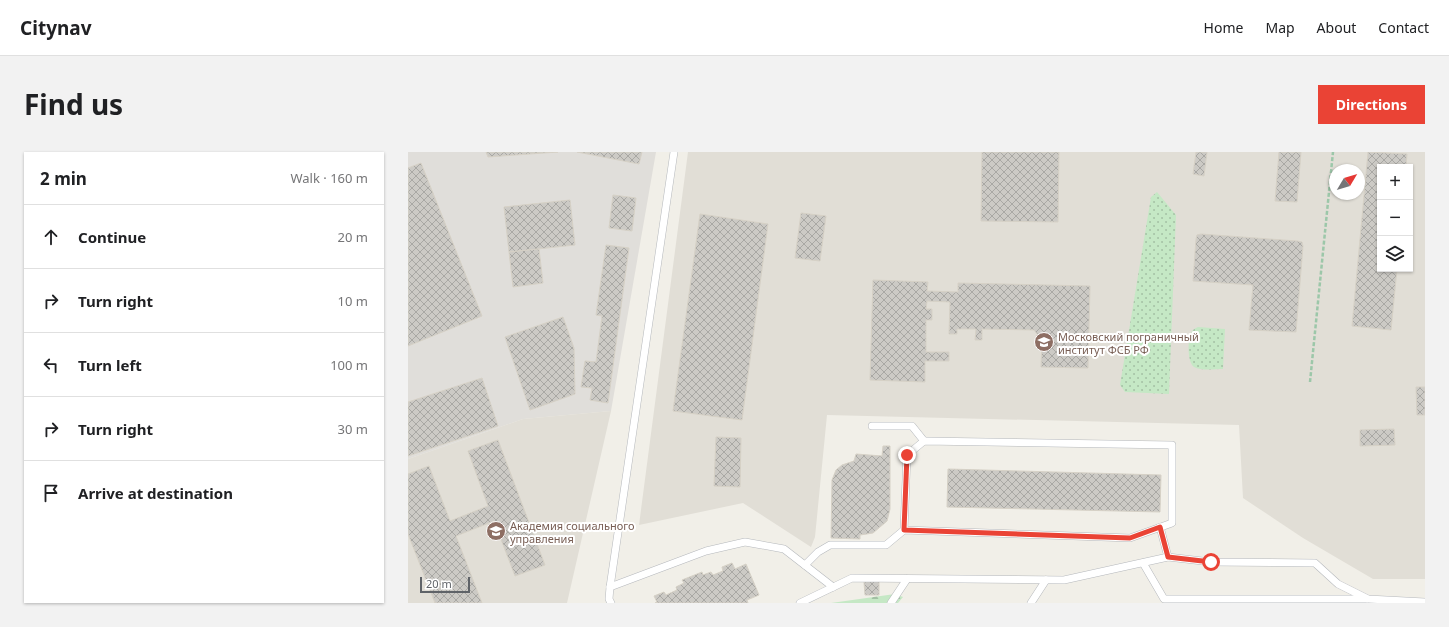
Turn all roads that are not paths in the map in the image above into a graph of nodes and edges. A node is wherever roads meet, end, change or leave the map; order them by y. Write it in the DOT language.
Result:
graph roads {
  1 [pos="674,152"];
  2 [pos="872,426"];
  3 [pos="924,441"];
  4 [pos="1160,527"];
  5 [pos="904,530"];
  6 [pos="1168,557"];
  7 [pos="1143,563"];
  8 [pos="805,566"];
  9 [pos="907,579"];
  10 [pos="1046,580"];
  11 [pos="610,587"];
  12 [pos="833,587"];
  13 [pos="1368,599"];
  14 [pos="1425,602"];
  15 [pos="611,603"];
  16 [pos="800,603"];
  17 [pos="891,603"];
  18 [pos="1031,603"];
  1 -- 11 [label="lane"];
  2 -- 3 [label="lane"];
  3 -- 4 [label="lane"];
  3 -- 5 [label="lane"];
  4 -- 5 [label="lane"];
  4 -- 6 [label="lane"];
  5 -- 8 [label="lane"];
  6 -- 7 [label="lane"];
  6 -- 13 [label="lane"];
  7 -- 10 [label="lane"];
  7 -- 13 [label="lane"];
  8 -- 11 [label="lane"];
  8 -- 12 [label="lane"];
  9 -- 10 [label="lane"];
  9 -- 12 [label="lane"];
  9 -- 17 [label="lane"];
  10 -- 18 [label="lane"];
  11 -- 15 [label="lane"];
  12 -- 16 [label="lane"];
  13 -- 14 [label="lane"];
}
